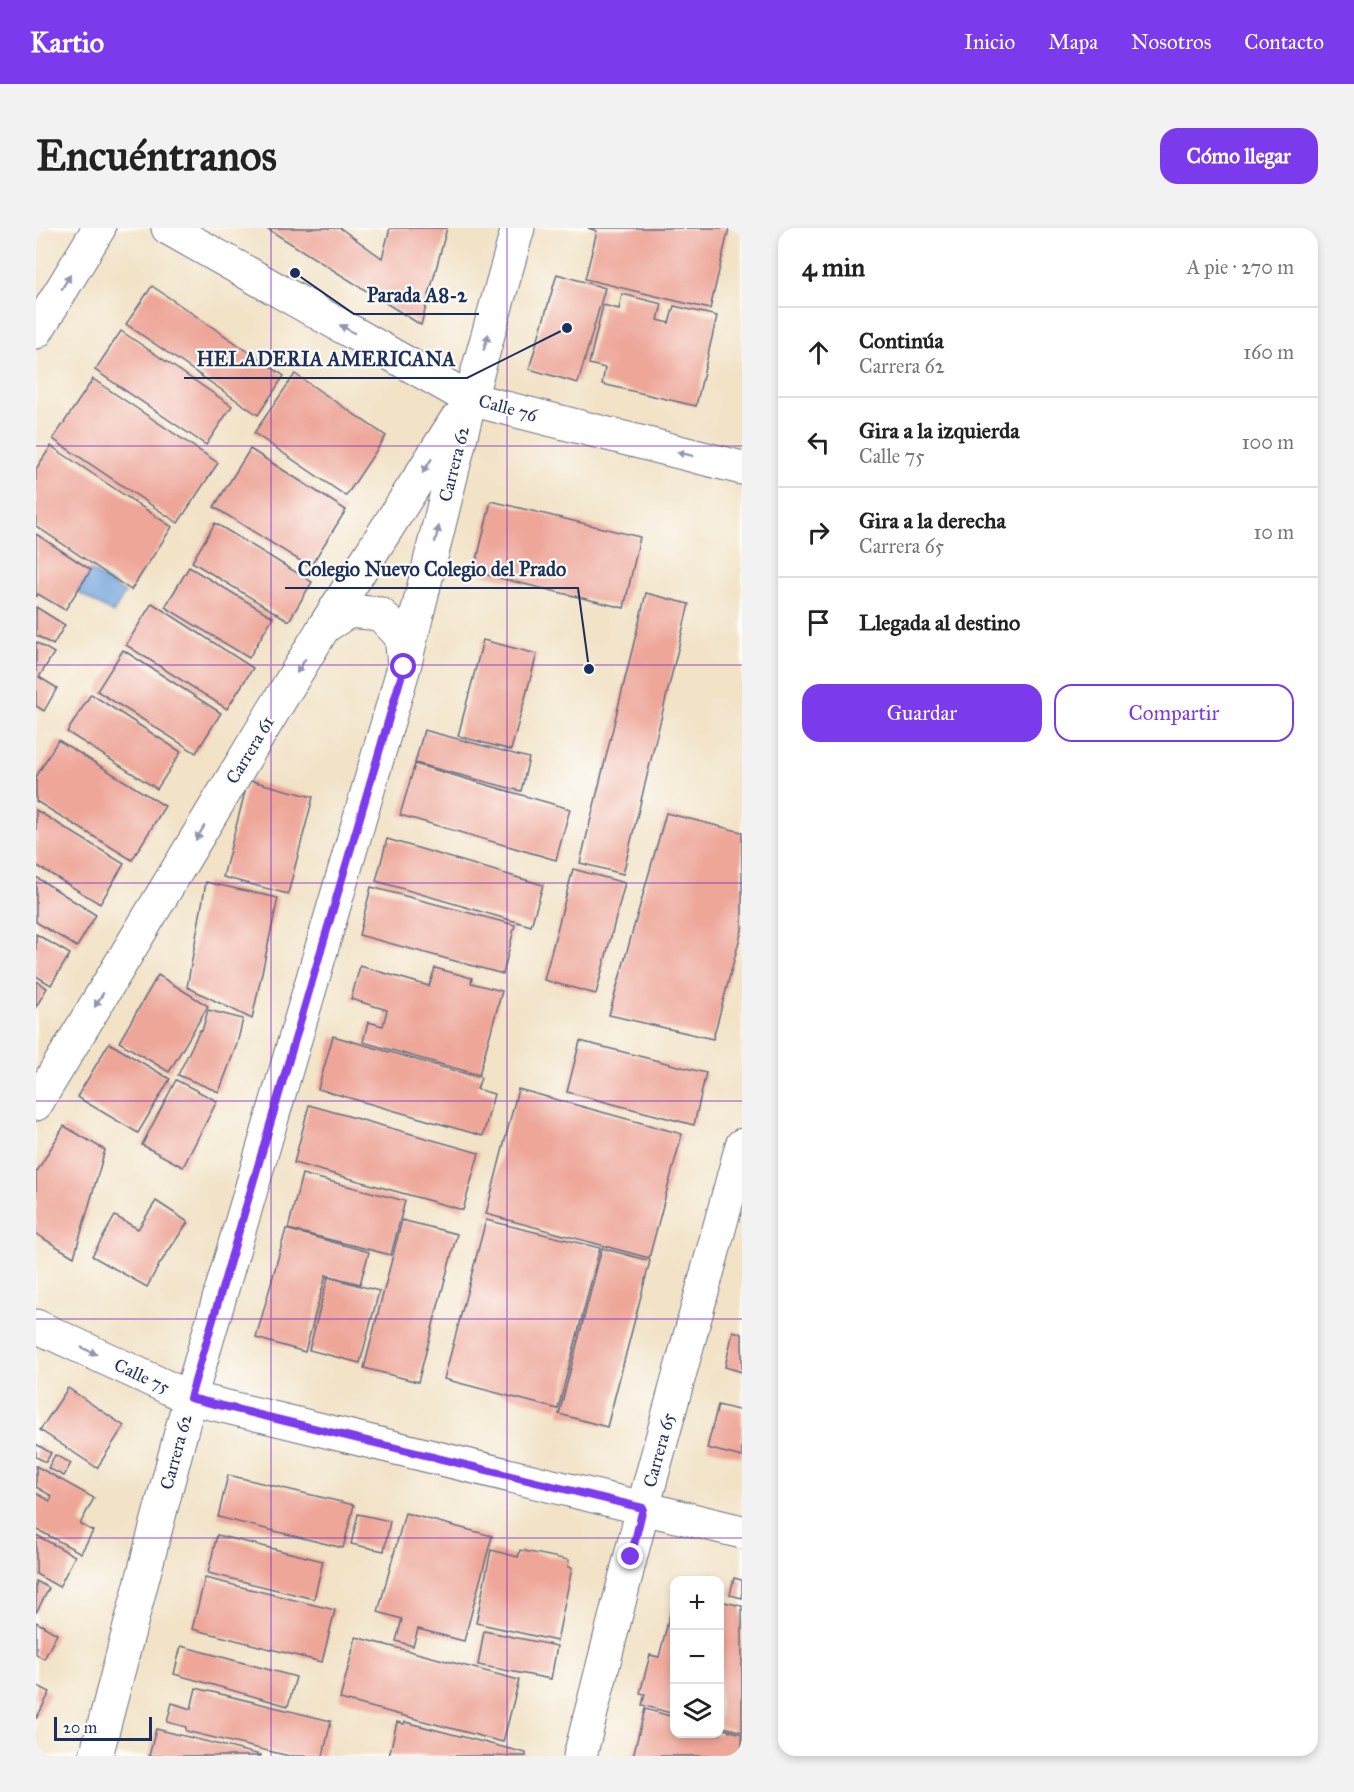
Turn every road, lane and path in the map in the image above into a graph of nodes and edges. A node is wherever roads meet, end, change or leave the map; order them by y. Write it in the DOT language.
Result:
graph roads {
  1 [pos="99,228"];
  2 [pos="168,228"];
  3 [pos="518,228"];
  4 [pos="36,332"];
  5 [pos="470,399"];
  6 [pos="742,468"];
  7 [pos="324,627"];
  8 [pos="404,667"];
  9 [pos="36,1104"];
  10 [pos="742,1145"];
  11 [pos="36,1326"];
  12 [pos="190,1398"];
  13 [pos="643,1508"];
  14 [pos="742,1532"];
  15 [pos="96,1756"];
  16 [pos="580,1756"];
  4 -- 1 [label="street, one-way"];
  5 -- 2 [label="street, Calle 76, one-way"];
  5 -- 3 [label="street, Carrera 62, one-way"];
  6 -- 5 [label="street, Calle 76, one-way"];
  5 -- 7 [label="street, Carrera 61, one-way"];
  8 -- 5 [label="street, Carrera 62, one-way"];
  7 -- 8 [label="street, Carrera 62"];
  7 -- 9 [label="street, Carrera 61, one-way"];
  8 -- 12 [label="street, Carrera 62"];
  10 -- 13 [label="street, Carrera 65"];
  11 -- 12 [label="street, Calle 75, one-way"];
  12 -- 13 [label="street, Calle 75"];
  12 -- 15 [label="street, Carrera 62"];
  13 -- 14 [label="street, Calle 75"];
  13 -- 16 [label="street, Carrera 65"];
}
